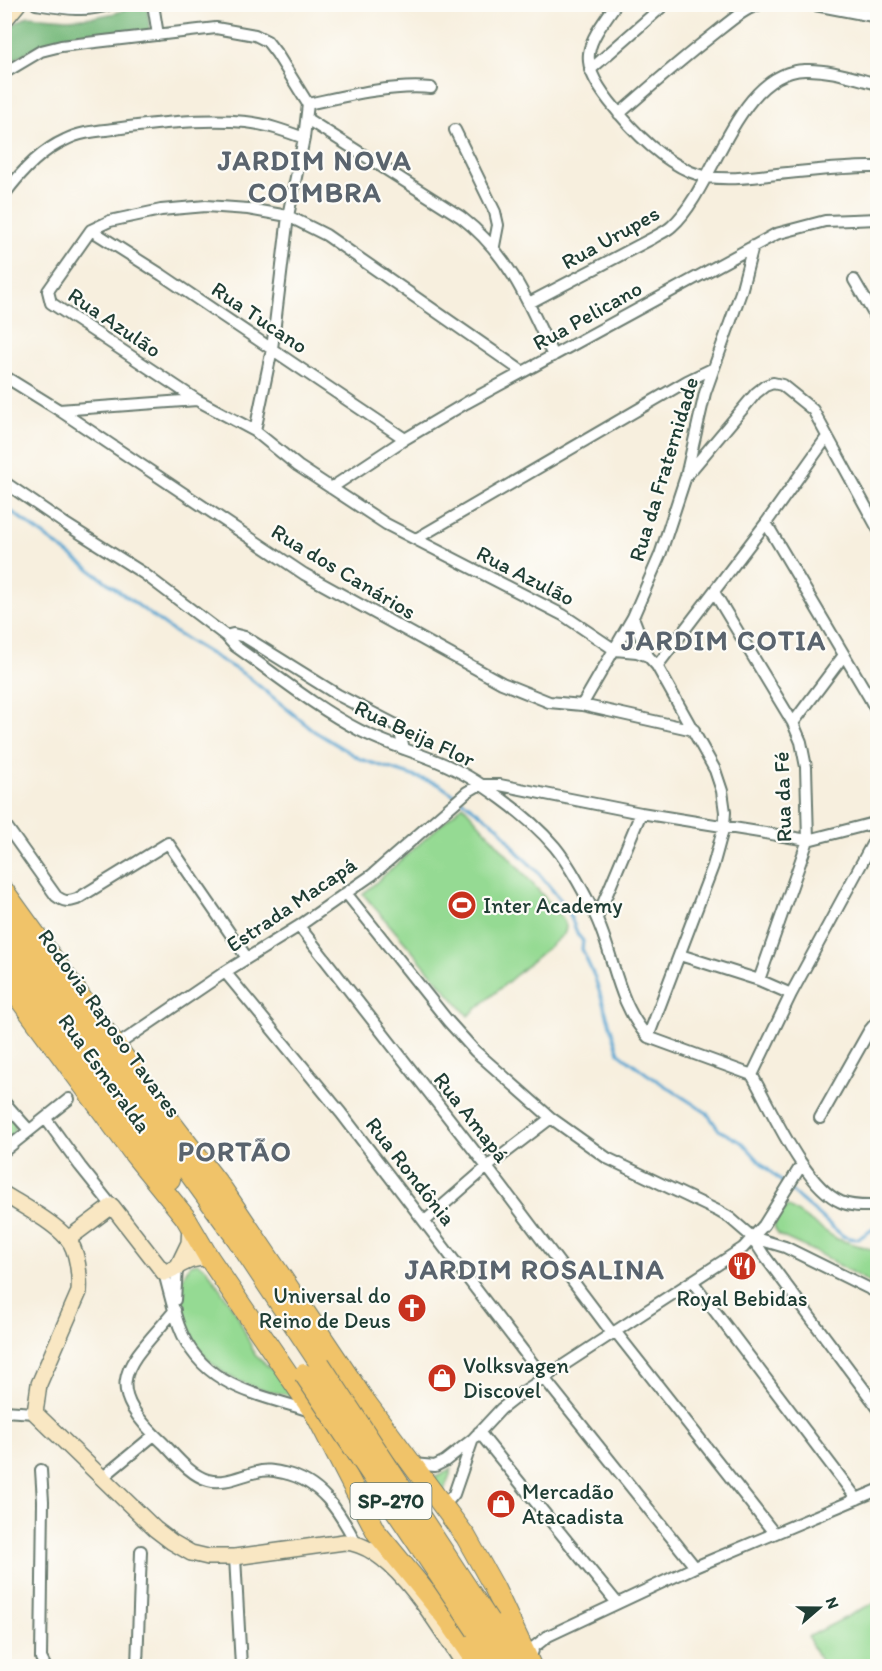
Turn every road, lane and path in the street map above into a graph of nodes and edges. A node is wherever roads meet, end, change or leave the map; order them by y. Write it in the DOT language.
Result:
graph roads {
  1 [pos="18,4"];
  2 [pos="36,4"];
  3 [pos="111,4"];
  4 [pos="153,4"];
  5 [pos="616,4"];
  6 [pos="665,4"];
  7 [pos="760,4"];
  8 [pos="810,4"];
  9 [pos="70,7"];
  10 [pos="878,17"];
  11 [pos="4,21"];
  12 [pos="158,35"];
  13 [pos="590,70"];
  14 [pos="4,73"];
  15 [pos="878,84"];
  16 [pos="430,88"];
  17 [pos="308,104"];
  18 [pos="619,114"];
  19 [pos="307,119"];
  20 [pos="455,130"];
  21 [pos="304,138"];
  22 [pos="878,167"];
  23 [pos="706,176"];
  24 [pos="4,195"];
  25 [pos="288,216"];
  26 [pos="878,219"];
  27 [pos="91,230"];
  28 [pos="494,246"];
  29 [pos="753,246"];
  30 [pos="854,280"];
  31 [pos="529,303"];
  32 [pos="878,321"];
  33 [pos="272,349"];
  34 [pos="553,356"];
  35 [pos="714,368"];
  36 [pos="523,372"];
  37 [pos="4,376"];
  38 [pos="687,381"];
  39 [pos="705,393"];
  40 [pos="197,399"];
  41 [pos="59,410"];
  42 [pos="255,430"];
  43 [pos="827,437"];
  44 [pos="405,440"];
  45 [pos="686,476"];
  46 [pos="4,482"];
  47 [pos="331,488"];
  48 [pos="766,522"];
  49 [pos="878,529"];
  50 [pos="416,539"];
  51 [pos="714,592"];
  52 [pos="633,617"];
  53 [pos="226,636"];
  54 [pos="615,650"];
  55 [pos="648,656"];
  56 [pos="844,656"];
  57 [pos="657,666"];
  58 [pos="582,705"];
  59 [pos="878,714"];
  60 [pos="793,723"];
  61 [pos="694,730"];
  62 [pos="404,749"];
  63 [pos="479,785"];
  64 [pos="641,813"];
  65 [pos="878,822"];
  66 [pos="4,823"];
  67 [pos="724,826"];
  68 [pos="878,833"];
  69 [pos="808,840"];
  70 [pos="4,891"];
  71 [pos="346,893"];
  72 [pos="4,918"];
  73 [pos="597,918"];
  74 [pos="299,926"];
  75 [pos="4,946"];
  76 [pos="680,955"];
  77 [pos="247,958"];
  78 [pos="225,972"];
  79 [pos="4,978"];
  80 [pos="759,980"];
  81 [pos="791,994"];
  82 [pos="878,1020"];
  83 [pos="648,1037"];
  84 [pos="116,1046"];
  85 [pos="752,1075"];
  86 [pos="69,1100"];
  87 [pos="4,1102"];
  88 [pos="551,1118"];
  89 [pos="46,1119"];
  90 [pos="820,1119"];
  91 [pos="29,1130"];
  92 [pos="4,1151"];
  93 [pos="802,1164"];
  94 [pos="487,1167"];
  95 [pos="4,1194"];
  96 [pos="112,1206"];
  97 [pos="878,1206"];
  98 [pos="425,1221"];
  99 [pos="190,1225"];
  100 [pos="752,1237"];
  101 [pos="68,1239"];
  102 [pos="210,1258"];
  103 [pos="170,1270"];
  104 [pos="692,1281"];
  105 [pos="878,1293"];
  106 [pos="175,1310"];
  107 [pos="614,1332"];
  108 [pos="312,1369"];
  109 [pos="544,1378"];
  110 [pos="878,1408"];
  111 [pos="4,1411"];
  112 [pos="310,1412"];
  113 [pos="35,1413"];
  114 [pos="154,1435"];
  115 [pos="476,1436"];
  116 [pos="409,1463"];
  117 [pos="41,1470"];
  118 [pos="102,1478"];
  119 [pos="878,1490"];
  120 [pos="857,1499"];
  121 [pos="440,1510"];
  122 [pos="372,1523"];
  123 [pos="774,1533"];
  124 [pos="356,1543"];
  125 [pos="141,1551"];
  126 [pos="394,1554"];
  127 [pos="235,1557"];
  128 [pos="695,1567"];
  129 [pos="617,1603"];
  130 [pos="483,1625"];
  131 [pos="517,1633"];
  132 [pos="548,1636"];
  133 [pos="525,1665"];
  134 [pos="45,1666"];
  135 [pos="137,1666"];
  136 [pos="241,1666"];
  137 [pos="465,1666"];
  138 [pos="480,1666"];
  139 [pos="500,1666"];
  1 -- 11 [label="main road"];
  2 -- 9 [label="street"];
  3 -- 9 [label="street"];
  4 -- 12 [label="street"];
  5 -- 13 [label="street"];
  6 -- 13 [label="street"];
  7 -- 18 [label="street"];
  8 -- 10 [label="street"];
  12 -- 14 [label="street"];
  12 -- 17 [label="street"];
  13 -- 18 [label="street"];
  15 -- 23 [label="street, Rua Urupes"];
  16 -- 17 [label="street"];
  17 -- 19 [label="street"];
  18 -- 23 [label="street"];
  19 -- 21 [label="street"];
  19 -- 28 [label="street"];
  20 -- 28 [label="street"];
  21 -- 24 [label="street"];
  21 -- 25 [label="street"];
  22 -- 23 [label="street"];
  23 -- 31 [label="street, Rua Urupes"];
  25 -- 27 [label="street"];
  25 -- 33 [label="street"];
  25 -- 36 [label="street"];
  26 -- 29 [label="street, Rua Pelicano"];
  27 -- 33 [label="street, Rua Tucano"];
  27 -- 40 [label="street, Rua Azulão"];
  28 -- 31 [label="street"];
  29 -- 34 [label="street, Rua Pelicano"];
  29 -- 35 [label="street, Rua da Fraternidade"];
  30 -- 32 [label="street"];
  31 -- 34 [label="street"];
  33 -- 42 [label="street"];
  33 -- 44 [label="street, Rua Tucano"];
  34 -- 36 [label="street, Rua Pelicano"];
  35 -- 38 [label="street"];
  35 -- 39 [label="street, Rua da Fraternidade"];
  36 -- 44 [label="street, Rua Pelicano"];
  37 -- 41 [label="street, Rua dos Canários"];
  38 -- 39 [label="street"];
  38 -- 50 [label="street"];
  39 -- 45 [label="street, Rua da Fraternidade"];
  40 -- 41 [label="street"];
  40 -- 42 [label="street, Rua Azulão"];
  41 -- 58 [label="street, Rua dos Canários"];
  42 -- 47 [label="street, Rua Azulão"];
  43 -- 45 [label="street"];
  43 -- 48 [label="street"];
  43 -- 49 [label="street"];
  44 -- 47 [label="street, Rua Pelicano"];
  45 -- 52 [label="street, Rua da Fraternidade"];
  46 -- 53 [label="street, Rua Beija Flor"];
  47 -- 50 [label="street, Rua Azulão"];
  48 -- 51 [label="street"];
  48 -- 56 [label="street"];
  50 -- 54 [label="street, Rua Azulão"];
  51 -- 57 [label="street"];
  51 -- 60 [label="street, Rua da Fé"];
  52 -- 54 [label="street, Rua da Fraternidade"];
  52 -- 55 [label="street"];
  53 -- 62 [label="street, Rua Beija Flor"];
  53 -- 62 [label="street"];
  54 -- 55 [label="street, Rua Azulão"];
  54 -- 58 [label="street, Rua da Fraternidade"];
  55 -- 57 [label="street"];
  56 -- 59 [label="street"];
  56 -- 60 [label="street"];
  57 -- 61 [label="street"];
  58 -- 61 [label="street, Rua dos Canários"];
  60 -- 69 [label="street, Rua da Fé"];
  61 -- 67 [label="street"];
  62 -- 63 [label="street, Rua Beija Flor"];
  63 -- 64 [label="street, Rua Beija Flor"];
  63 -- 71 [label="street, Estrada Macapá"];
  63 -- 73 [label="street"];
  64 -- 67 [label="street, Rua Beija Flor"];
  64 -- 73 [label="street"];
  65 -- 69 [label="street, Rua Beija Flor"];
  66 -- 77 [label="street"];
  67 -- 69 [label="street, Rua Beija Flor"];
  67 -- 76 [label="street"];
  68 -- 81 [label="street"];
  69 -- 80 [label="street, Rua da Fé"];
  70 -- 84 [label="highway"];
  71 -- 74 [label="street, Estrada Macapá"];
  71 -- 88 [label="street"];
  72 -- 108 [label="highway, Rodovia Raposo Tavares / SP-270"];
  73 -- 83 [label="street"];
  74 -- 77 [label="street, Estrada Macapá"];
  74 -- 94 [label="street, Rua Amapá"];
  75 -- 108 [label="highway, Rodovia Raposo Tavares / SP-270"];
  76 -- 80 [label="street"];
  76 -- 83 [label="street"];
  77 -- 78 [label="street, Estrada Macapá"];
  78 -- 84 [label="street, Estrada Macapá"];
  78 -- 98 [label="street, Rua Rondônia"];
  79 -- 99 [label="highway, Rua Esmeralda"];
  80 -- 81 [label="street"];
  81 -- 85 [label="street"];
  82 -- 90 [label="street"];
  83 -- 85 [label="street"];
  84 -- 116 [label="highway"];
  85 -- 93 [label="street"];
  86 -- 89 [label="street"];
  87 -- 91 [label="street"];
  88 -- 94 [label="street"];
  88 -- 100 [label="street"];
  89 -- 91 [label="street"];
  89 -- 96 [label="street"];
  91 -- 92 [label="street"];
  93 -- 97 [label="street"];
  93 -- 100 [label="street"];
  94 -- 98 [label="street"];
  94 -- 107 [label="street, Rua Amapá"];
  95 -- 101 [label="main road"];
  96 -- 101 [label="main road"];
  96 -- 103 [label="main road"];
  98 -- 109 [label="street, Rua Rondônia"];
  99 -- 102 [label="highway, Rua Esmeralda"];
  99 -- 103 [label="main road"];
  100 -- 104 [label="street"];
  100 -- 105 [label="street"];
  100 -- 110 [label="street"];
  101 -- 113 [label="main road"];
  102 -- 103 [label="main road"];
  102 -- 112 [label="highway, Rua Esmeralda"];
  103 -- 106 [label="street"];
  104 -- 107 [label="street"];
  104 -- 120 [label="street"];
  106 -- 112 [label="street"];
  106 -- 114 [label="street"];
  107 -- 109 [label="street"];
  107 -- 123 [label="street, Rua Amapá"];
  108 -- 130 [label="highway, Rodovia Raposo Tavares / SP-270, bridge"];
  109 -- 115 [label="street"];
  109 -- 128 [label="street, Rua Rondônia"];
  111 -- 113 [label="street"];
  112 -- 122 [label="highway, Rua Esmeralda"];
  113 -- 118 [label="main road"];
  114 -- 118 [label="street"];
  114 -- 124 [label="street"];
  115 -- 116 [label="street"];
  115 -- 121 [label="street"];
  115 -- 129 [label="street"];
  116 -- 121 [label="highway"];
  117 -- 134 [label="street"];
  118 -- 127 [label="main road"];
  119 -- 120 [label="street"];
  120 -- 123 [label="street"];
  121 -- 122 [label="highway"];
  121 -- 126 [label="highway"];
  121 -- 131 [label="highway"];
  122 -- 126 [label="highway, Rua Esmeralda"];
  123 -- 128 [label="street"];
  124 -- 127 [label="main road"];
  124 -- 137 [label="main road"];
  125 -- 135 [label="street"];
  126 -- 138 [label="highway, Rua Esmeralda"];
  127 -- 136 [label="street"];
  128 -- 129 [label="street"];
  129 -- 132 [label="street"];
  130 -- 133 [label="highway, Rodovia Raposo Tavares / SP-270"];
  130 -- 139 [label="highway, Rodovia Raposo Tavares / SP-270"];
  131 -- 132 [label="street"];
  131 -- 133 [label="highway"];
  132 -- 133 [label="street"];
}
